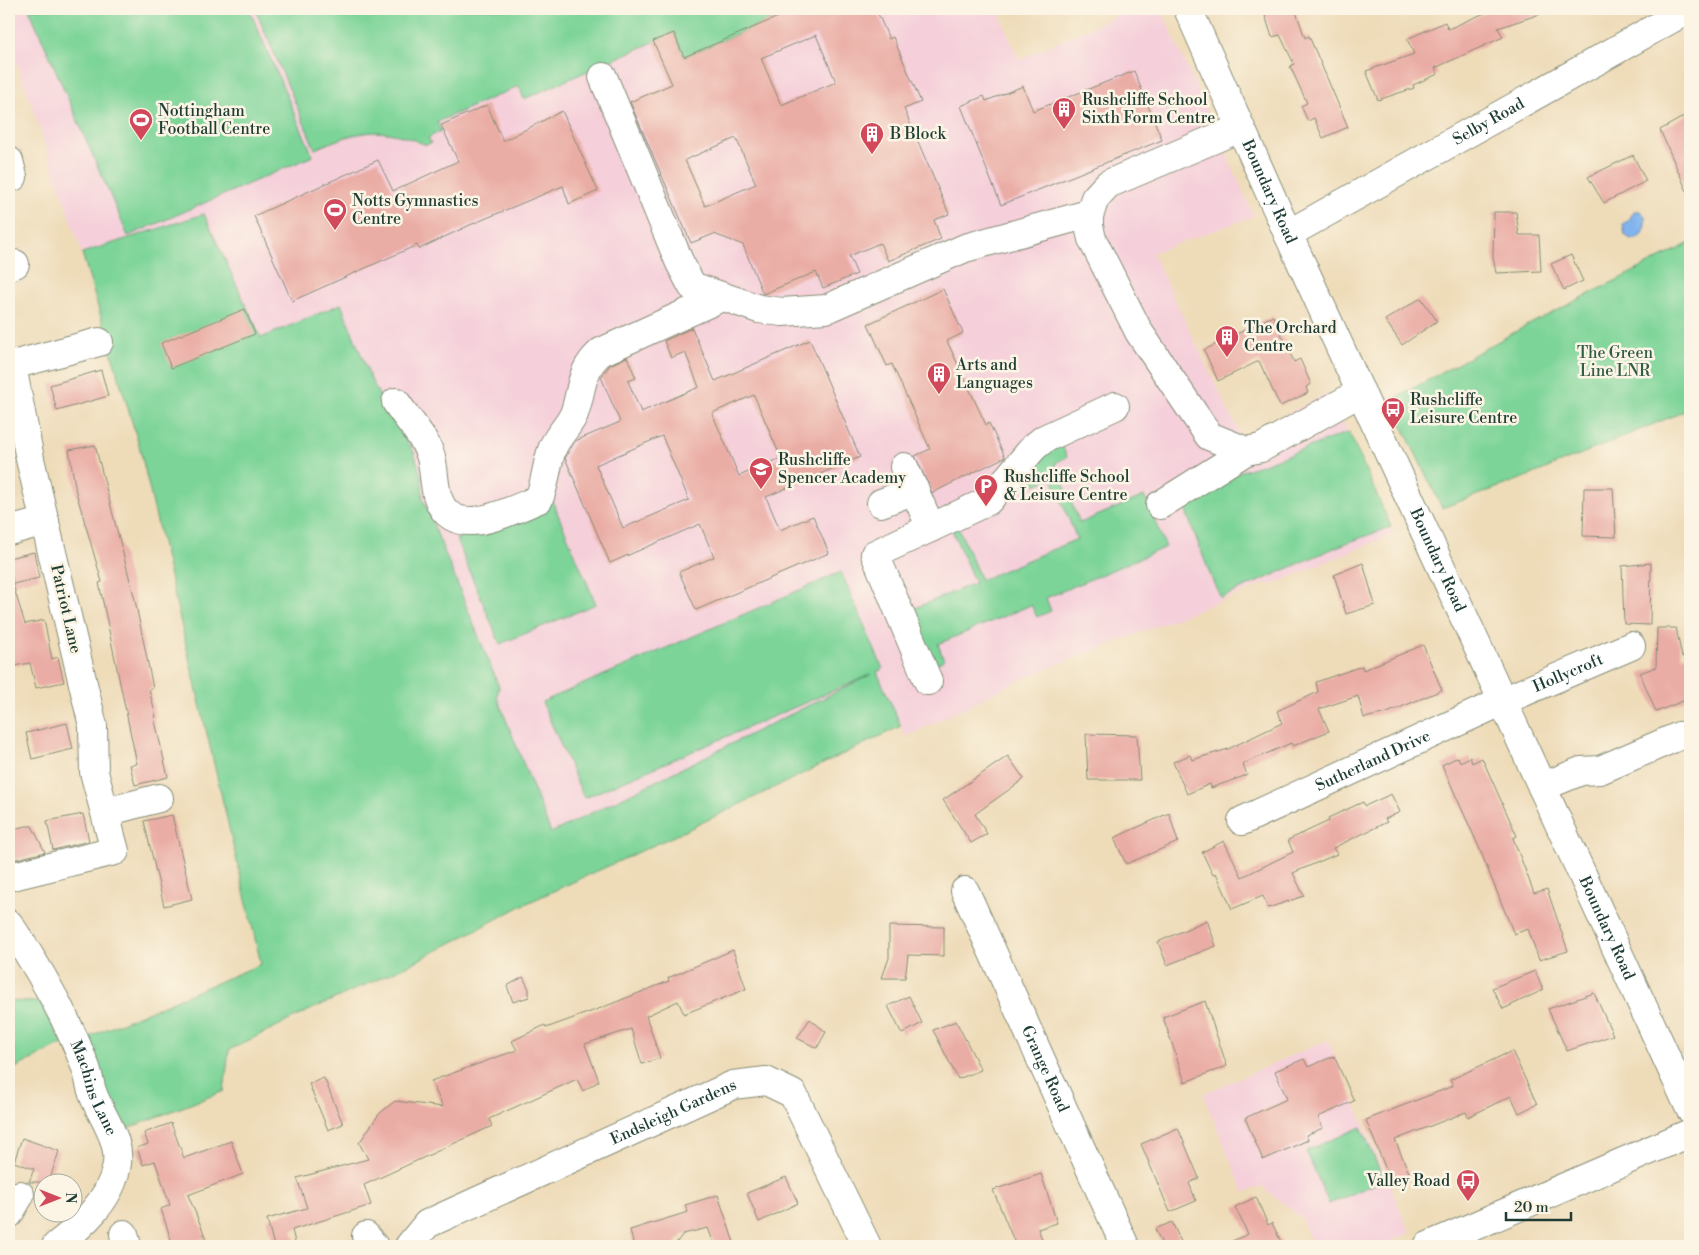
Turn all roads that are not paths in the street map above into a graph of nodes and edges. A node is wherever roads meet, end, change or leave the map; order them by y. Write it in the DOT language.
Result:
graph roads {
  1 [pos="1188,9"];
  2 [pos="1689,9"];
  3 [pos="1662,15"];
  4 [pos="603,77"];
  5 [pos="1240,128"];
  6 [pos="1089,216"];
  7 [pos="1288,234"];
  8 [pos="722,297"];
  9 [pos="99,342"];
  10 [pos="10,366"];
  11 [pos="1361,392"];
  12 [pos="396,402"];
  13 [pos="1115,406"];
  14 [pos="1246,451"];
  15 [pos="882,503"];
  16 [pos="1160,505"];
  17 [pos="45,522"];
  18 [pos="931,528"];
  19 [pos="9,531"];
  20 [pos="1631,646"];
  21 [pos="928,680"];
  22 [pos="1503,701"];
  23 [pos="1690,735"];
  24 [pos="1542,787"];
  25 [pos="159,798"];
  26 [pos="106,812"];
  27 [pos="1242,821"];
  28 [pos="9,877"];
  29 [pos="965,891"];
  30 [pos="9,924"];
  31 [pos="1690,1109"];
  32 [pos="1690,1133"];
  33 [pos="56,1246"];
  34 [pos="409,1246"];
  35 [pos="867,1246"];
  36 [pos="1124,1246"];
  37 [pos="1428,1246"];
  1 -- 5 [label="street, Boundary Road"];
  2 -- 3 [label="street, Selby Road"];
  3 -- 7 [label="street, Selby Road"];
  4 -- 8 [label="street"];
  5 -- 6 [label="street"];
  5 -- 7 [label="street, Boundary Road"];
  6 -- 8 [label="street"];
  6 -- 14 [label="street"];
  7 -- 11 [label="street, Boundary Road"];
  8 -- 12 [label="street"];
  9 -- 10 [label="street, Patriot Lane"];
  10 -- 17 [label="street, Patriot Lane"];
  11 -- 14 [label="street"];
  11 -- 22 [label="street, Boundary Road"];
  13 -- 18 [label="street"];
  14 -- 16 [label="street"];
  15 -- 18 [label="street"];
  17 -- 19 [label="street"];
  17 -- 26 [label="street, Patriot Lane"];
  18 -- 21 [label="street"];
  20 -- 22 [label="street, Hollycroft"];
  22 -- 24 [label="street, Boundary Road"];
  22 -- 27 [label="street, Sutherland Drive"];
  23 -- 24 [label="street"];
  24 -- 31 [label="street, Boundary Road"];
  25 -- 26 [label="street"];
  26 -- 28 [label="street, Patriot Lane"];
  29 -- 36 [label="street, Grange Road"];
  30 -- 33 [label="street, Machins Lane"];
  32 -- 37 [label="street"];
  34 -- 35 [label="street, Endsleigh Gardens"];
}
